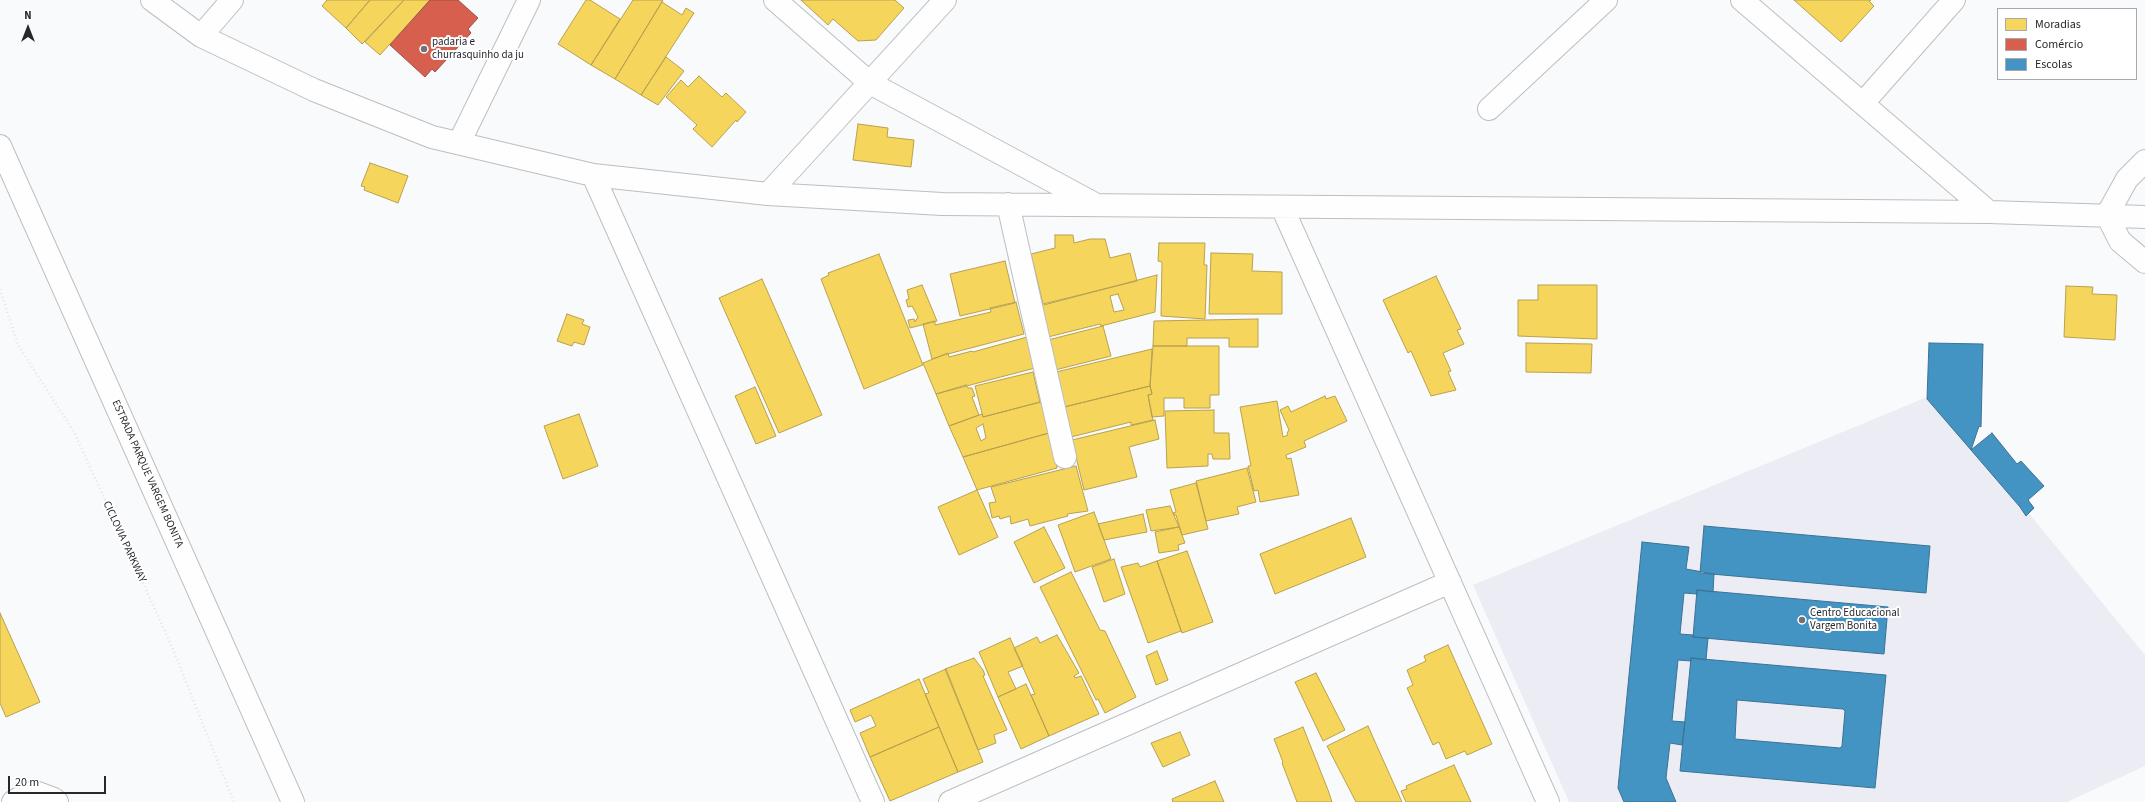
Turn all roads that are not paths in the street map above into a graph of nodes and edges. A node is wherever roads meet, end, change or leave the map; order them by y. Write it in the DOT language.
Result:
graph roads {
  1 [pos="152,0"];
  2 [pos="232,0"];
  3 [pos="529,0"];
  4 [pos="775,0"];
  5 [pos="945,0"];
  6 [pos="1606,0"];
  7 [pos="1742,0"];
  8 [pos="1954,0"];
  9 [pos="201,36"];
  10 [pos="870,83"];
  11 [pos="1863,103"];
  12 [pos="1489,109"];
  13 [pos="459,143"];
  14 [pos="0,146"];
  15 [pos="2145,161"];
  16 [pos="593,175"];
  17 [pos="768,194"];
  18 [pos="1008,204"];
  19 [pos="1096,205"];
  20 [pos="1282,207"];
  21 [pos="1989,212"];
  22 [pos="2107,215"];
  23 [pos="2145,217"];
  24 [pos="2145,262"];
  25 [pos="1065,457"];
  26 [pos="1450,582"];
  27 [pos="14,802"];
  28 [pos="57,802"];
  29 [pos="294,802"];
  30 [pos="873,802"];
  31 [pos="950,802"];
  32 [pos="1548,802"];
  1 -- 9 [label="street"];
  2 -- 9 [label="street"];
  3 -- 13 [label="street"];
  4 -- 10 [label="street"];
  5 -- 10 [label="street"];
  6 -- 12 [label="street"];
  7 -- 11 [label="street"];
  8 -- 11 [label="street"];
  9 -- 13 [label="street"];
  10 -- 17 [label="street"];
  10 -- 19 [label="street"];
  11 -- 21 [label="street"];
  13 -- 16 [label="street"];
  14 -- 29 [label="street, ESTRADA PARQUE VARGEM BONITA"];
  15 -- 22 [label="street"];
  16 -- 17 [label="street"];
  16 -- 30 [label="street"];
  17 -- 18 [label="street"];
  18 -- 19 [label="street"];
  18 -- 25 [label="street"];
  19 -- 20 [label="street"];
  20 -- 21 [label="street"];
  20 -- 26 [label="street"];
  21 -- 22 [label="street"];
  22 -- 23 [label="street"];
  22 -- 24 [label="street"];
  26 -- 31 [label="street"];
  26 -- 32 [label="street"];
  27 -- 28 [label="street"];
}
